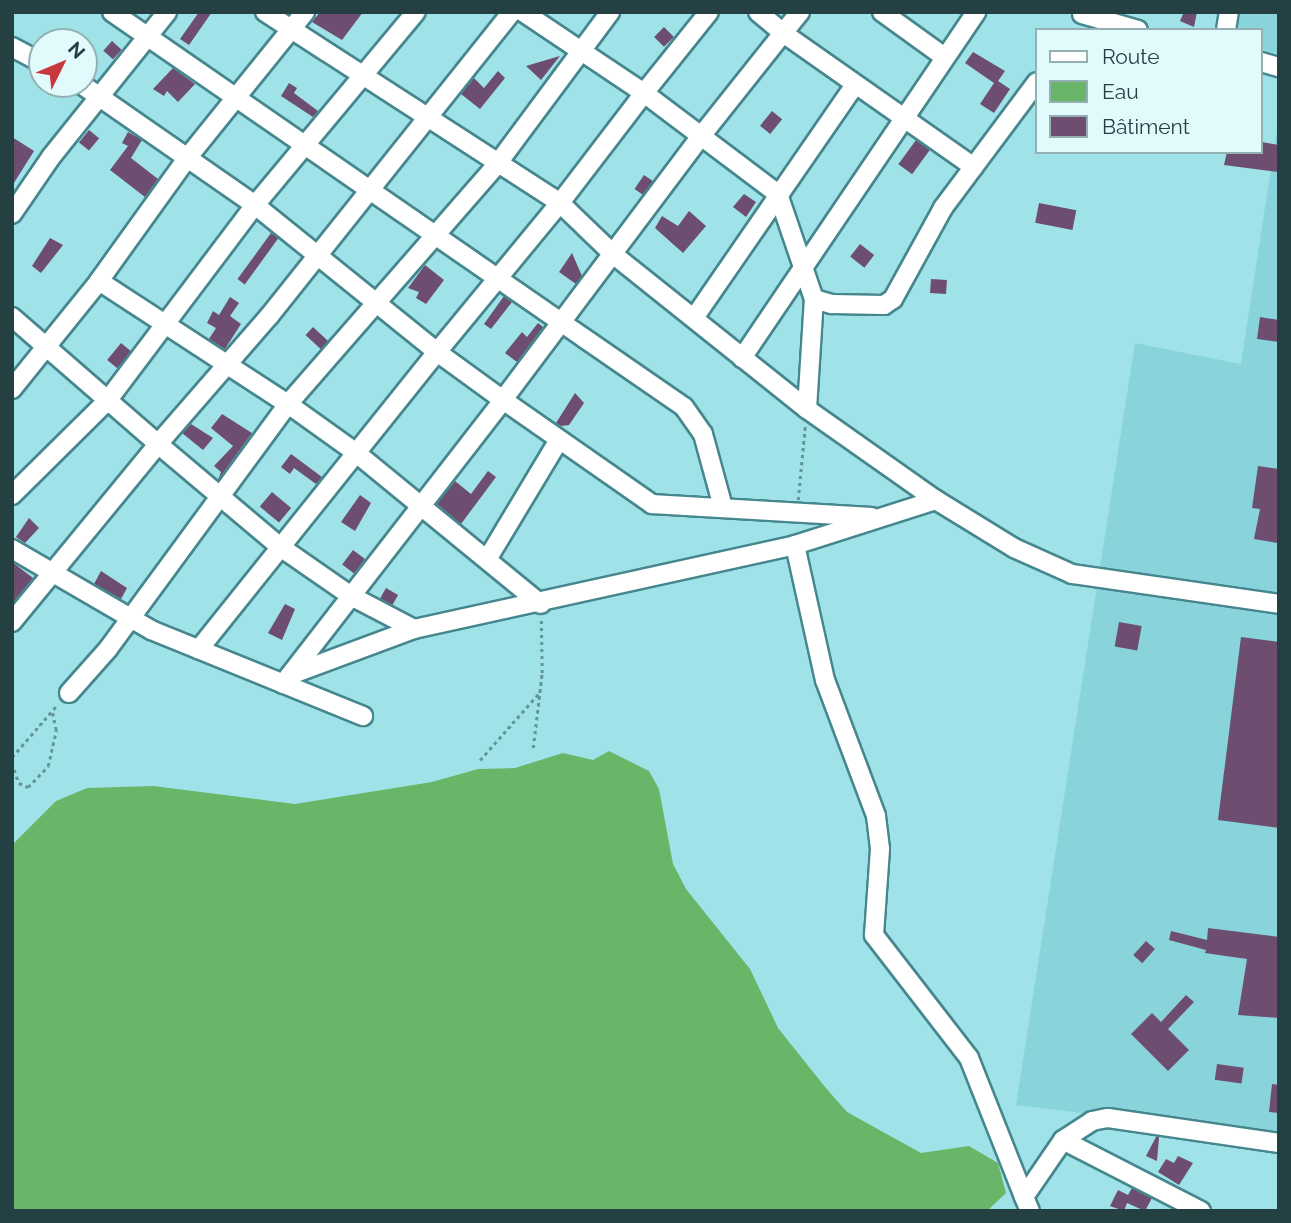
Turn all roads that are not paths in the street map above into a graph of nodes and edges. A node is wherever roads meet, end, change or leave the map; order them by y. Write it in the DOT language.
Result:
graph roads {
  1 [pos="112,12"];
  2 [pos="167,12"];
  3 [pos="265,12"];
  4 [pos="305,12"];
  5 [pos="416,12"];
  6 [pos="512,12"];
  7 [pos="523,12"];
  8 [pos="610,12"];
  9 [pos="709,12"];
  10 [pos="758,12"];
  11 [pos="800,12"];
  12 [pos="883,12"];
  13 [pos="976,12"];
  14 [pos="1083,13"];
  15 [pos="1073,28"];
  16 [pos="1132,28"];
  17 [pos="291,29"];
  18 [pos="783,33"];
  19 [pos="148,38"];
  20 [pos="12,47"];
  21 [pos="580,50"];
  22 [pos="28,56"];
  23 [pos="943,56"];
  24 [pos="362,74"];
  25 [pos="1036,83"];
  26 [pos="855,85"];
  27 [pos="644,93"];
  28 [pos="99,94"];
  29 [pos="235,99"];
  30 [pos="428,117"];
  31 [pos="903,117"];
  32 [pos="701,136"];
  33 [pos="302,145"];
  34 [pos="188,157"];
  35 [pos="498,163"];
  36 [pos="974,167"];
  37 [pos="368,190"];
  38 [pos="778,194"];
  39 [pos="560,203"];
  40 [pos="255,205"];
  41 [pos="12,214"];
  42 [pos="432,237"];
  43 [pos="614,255"];
  44 [pos="317,256"];
  45 [pos="805,264"];
  46 [pos="495,276"];
  47 [pos="99,281"];
  48 [pos="814,299"];
  49 [pos="375,302"];
  50 [pos="12,317"];
  51 [pos="694,318"];
  52 [pos="560,320"];
  53 [pos="165,324"];
  54 [pos="47,347"];
  55 [pos="437,352"];
  56 [pos="742,358"];
  57 [pos="227,365"];
  58 [pos="12,389"];
  59 [pos="108,400"];
  60 [pos="503,400"];
  61 [pos="288,404"];
  62 [pos="807,409"];
  63 [pos="559,440"];
  64 [pos="158,444"];
  65 [pos="355,452"];
  66 [pos="12,495"];
  67 [pos="217,496"];
  68 [pos="936,500"];
  69 [pos="422,505"];
  70 [pos="723,507"];
  71 [pos="880,518"];
  72 [pos="794,545"];
  73 [pos="279,546"];
  74 [pos="12,549"];
  75 [pos="488,558"];
  76 [pos="51,573"];
  77 [pos="351,596"];
  78 [pos="541,604"];
  79 [pos="1279,604"];
  80 [pos="129,615"];
  81 [pos="12,622"];
  82 [pos="414,629"];
  83 [pos="199,649"];
  84 [pos="286,680"];
  85 [pos="69,693"];
  86 [pos="363,716"];
  87 [pos="1063,1140"];
  88 [pos="1279,1143"];
  89 [pos="1027,1204"];
  90 [pos="1201,1211"];
  1 -- 19 [label="street"];
  2 -- 19 [label="street"];
  3 -- 17 [label="street"];
  4 -- 17 [label="street"];
  5 -- 24 [label="street"];
  6 -- 30 [label="street"];
  7 -- 21 [label="street"];
  8 -- 21 [label="street"];
  9 -- 27 [label="street"];
  10 -- 18 [label="street"];
  11 -- 18 [label="street"];
  12 -- 23 [label="street"];
  13 -- 23 [label="street"];
  14 -- 15 [label="street"];
  14 -- 16 [label="street"];
  17 -- 24 [label="street"];
  17 -- 29 [label="street"];
  18 -- 26 [label="street"];
  18 -- 32 [label="street"];
  19 -- 28 [label="street"];
  19 -- 29 [label="street"];
  20 -- 22 [label="street"];
  21 -- 27 [label="street"];
  21 -- 35 [label="street"];
  23 -- 31 [label="street"];
  24 -- 30 [label="street"];
  24 -- 33 [label="street"];
  25 -- 36 [label="street"];
  26 -- 31 [label="street"];
  26 -- 38 [label="street"];
  27 -- 32 [label="street"];
  27 -- 39 [label="street"];
  28 -- 34 [label="street"];
  28 -- 41 [label="street"];
  29 -- 33 [label="street"];
  29 -- 34 [label="street"];
  30 -- 35 [label="street"];
  30 -- 37 [label="street"];
  31 -- 36 [label="street"];
  31 -- 45 [label="street"];
  32 -- 38 [label="street"];
  32 -- 43 [label="street"];
  33 -- 37 [label="street"];
  33 -- 40 [label="street"];
  34 -- 40 [label="street"];
  34 -- 47 [label="street"];
  35 -- 39 [label="street"];
  35 -- 42 [label="street"];
  36 -- 48 [label="street"];
  37 -- 42 [label="street"];
  37 -- 44 [label="street"];
  38 -- 45 [label="street"];
  38 -- 51 [label="street"];
  39 -- 43 [label="street"];
  39 -- 46 [label="street"];
  40 -- 44 [label="street"];
  40 -- 53 [label="street"];
  42 -- 46 [label="street"];
  42 -- 49 [label="street"];
  43 -- 51 [label="street"];
  43 -- 52 [label="street"];
  44 -- 49 [label="street"];
  44 -- 57 [label="street"];
  45 -- 48 [label="street"];
  45 -- 56 [label="street"];
  46 -- 52 [label="street"];
  46 -- 55 [label="street"];
  47 -- 53 [label="street"];
  47 -- 54 [label="street"];
  48 -- 62 [label="street"];
  49 -- 55 [label="street"];
  49 -- 61 [label="street"];
  50 -- 54 [label="street"];
  51 -- 56 [label="street"];
  52 -- 60 [label="street"];
  52 -- 70 [label="street"];
  53 -- 57 [label="street"];
  53 -- 59 [label="street"];
  54 -- 58 [label="street"];
  54 -- 59 [label="street"];
  55 -- 60 [label="street"];
  55 -- 65 [label="street"];
  56 -- 62 [label="street"];
  57 -- 61 [label="street"];
  57 -- 64 [label="street"];
  59 -- 64 [label="street"];
  59 -- 66 [label="street"];
  60 -- 63 [label="street"];
  60 -- 69 [label="street"];
  61 -- 65 [label="street"];
  61 -- 67 [label="street"];
  62 -- 68 [label="street"];
  63 -- 70 [label="street"];
  63 -- 75 [label="street"];
  64 -- 67 [label="street"];
  64 -- 76 [label="street"];
  65 -- 69 [label="street"];
  65 -- 73 [label="street"];
  67 -- 73 [label="street"];
  67 -- 80 [label="street"];
  68 -- 71 [label="street"];
  68 -- 79 [label="street"];
  69 -- 75 [label="street"];
  69 -- 77 [label="street"];
  70 -- 71 [label="street"];
  71 -- 72 [label="street"];
  72 -- 78 [label="street"];
  72 -- 89 [label="street"];
  73 -- 77 [label="street"];
  73 -- 83 [label="street"];
  74 -- 76 [label="street"];
  75 -- 78 [label="street"];
  76 -- 80 [label="street"];
  76 -- 81 [label="street"];
  77 -- 82 [label="street"];
  77 -- 84 [label="street"];
  78 -- 82 [label="street"];
  80 -- 83 [label="street"];
  80 -- 85 [label="street"];
  82 -- 84 [label="street"];
  83 -- 84 [label="street"];
  84 -- 86 [label="street"];
  87 -- 88 [label="street"];
  87 -- 89 [label="street"];
  87 -- 90 [label="street"];
}
